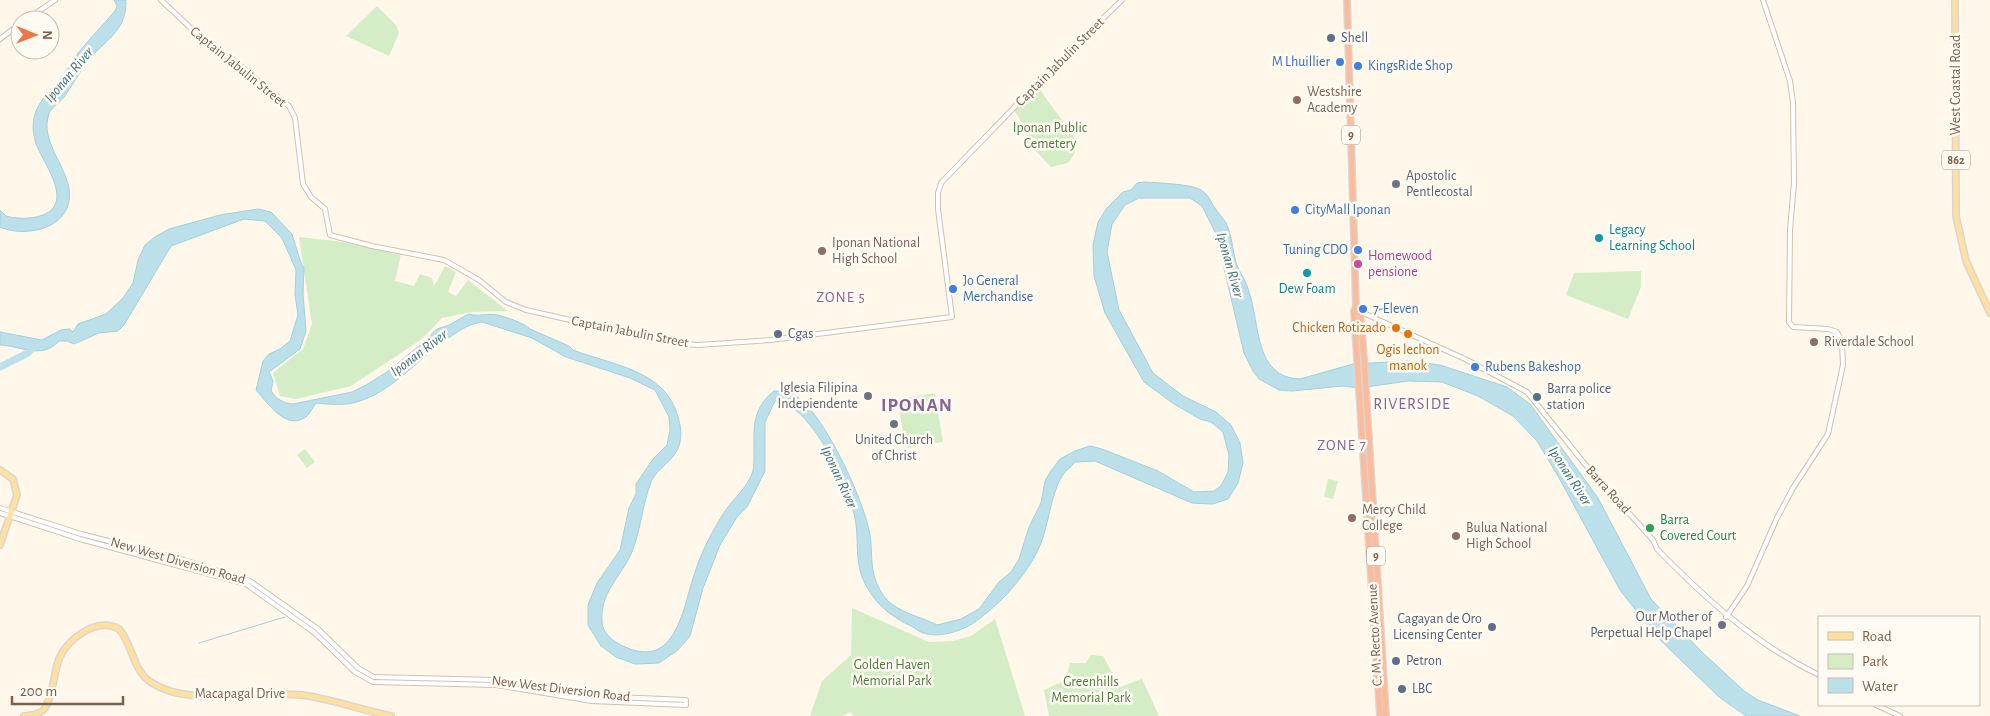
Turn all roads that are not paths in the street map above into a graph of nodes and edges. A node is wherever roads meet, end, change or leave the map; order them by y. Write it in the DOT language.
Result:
graph roads {
  1 [pos="55,0"];
  2 [pos="160,0"];
  3 [pos="1122,0"];
  4 [pos="1347,0"];
  5 [pos="1763,0"];
  6 [pos="1955,0"];
  7 [pos="40,10"];
  8 [pos="1357,309"];
  9 [pos="1990,312"];
  10 [pos="1364,397"];
  11 [pos="0,470"];
  12 [pos="0,508"];
  13 [pos="0,513"];
  14 [pos="12,514"];
  15 [pos="0,545"];
  16 [pos="1726,617"];
  17 [pos="1818,674"];
  18 [pos="686,702"];
  19 [pos="1878,706"];
  20 [pos="24,716"];
  21 [pos="391,716"];
  22 [pos="1380,716"];
  23 [pos="1386,716"];
  24 [pos="1900,716"];
  1 -- 7 [label="street"];
  2 -- 3 [label="street, Captain Jabulin Street"];
  4 -- 8 [label="highway, 9"];
  5 -- 16 [label="street"];
  6 -- 9 [label="main road, West Coastal Road / 862"];
  8 -- 10 [label="highway, C. M. Recto Avenue / 9"];
  8 -- 10 [label="highway, C. M. Recto Avenue / 9"];
  8 -- 16 [label="street, Barra Road"];
  10 -- 22 [label="highway, C. M. Recto Avenue / 9"];
  10 -- 23 [label="highway, C. M. Recto Avenue / 9"];
  11 -- 14 [label="main road"];
  12 -- 14 [label="street, New West Diversion Road"];
  13 -- 14 [label="street, New West Diversion Road"];
  14 -- 15 [label="main road"];
  14 -- 18 [label="street, New West Diversion Road"];
  16 -- 17 [label="street, Barra Road"];
  19 -- 24 [label="street"];
  20 -- 21 [label="main road, Macapagal Drive"];
}
